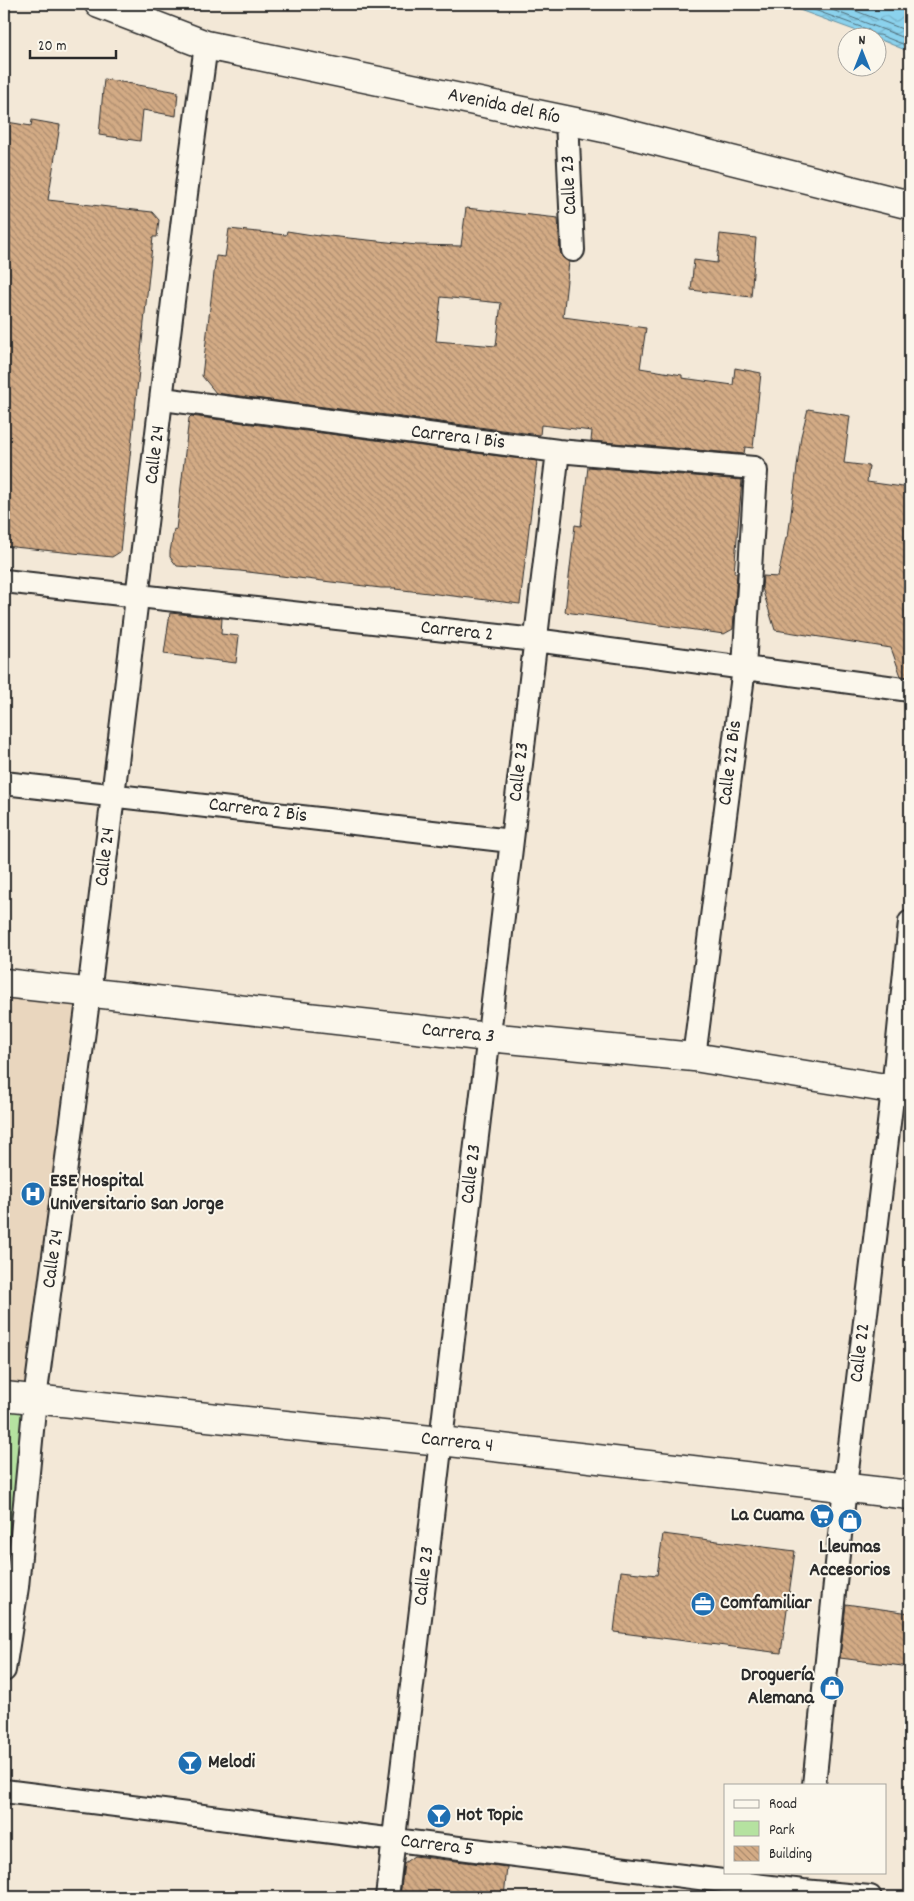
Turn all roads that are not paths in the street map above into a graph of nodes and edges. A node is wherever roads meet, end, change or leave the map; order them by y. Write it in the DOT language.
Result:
graph roads {
  1 [pos="99,4"];
  2 [pos="206,45"];
  3 [pos="567,120"];
  4 [pos="910,205"];
  5 [pos="573,250"];
  6 [pos="163,399"];
  7 [pos="558,451"];
  8 [pos="754,468"];
  9 [pos="4,581"];
  10 [pos="138,597"];
  11 [pos="535,640"];
  12 [pos="744,668"];
  13 [pos="910,690"];
  14 [pos="4,783"];
  15 [pos="114,794"];
  16 [pos="511,841"];
  17 [pos="910,922"];
  18 [pos="4,983"];
  19 [pos="89,993"];
  20 [pos="488,1037"];
  21 [pos="694,1057"];
  22 [pos="902,1091"];
  23 [pos="4,1396"];
  24 [pos="35,1400"];
  25 [pos="441,1441"];
  26 [pos="845,1487"];
  27 [pos="910,1495"];
  28 [pos="10,1587"];
  29 [pos="4,1670"];
  30 [pos="814,1784"];
  31 [pos="4,1791"];
  32 [pos="394,1840"];
  33 [pos="803,1887"];
  34 [pos="387,1897"];
  35 [pos="870,1897"];
  1 -- 2 [label="main road, Avenida del Río"];
  2 -- 3 [label="main road, Avenida del Río"];
  2 -- 6 [label="street, Calle 24"];
  3 -- 4 [label="main road, Avenida del Río"];
  3 -- 5 [label="street, Calle 23"];
  6 -- 7 [label="street, Carrera 1 Bis"];
  6 -- 10 [label="street, Calle 24"];
  7 -- 8 [label="street, Carrera 1 Bis"];
  7 -- 11 [label="street, Calle 23"];
  8 -- 12 [label="street, Calle 22 Bis"];
  9 -- 10 [label="street, Carrera 2"];
  10 -- 11 [label="street, Carrera 2"];
  10 -- 15 [label="street, Calle 24"];
  11 -- 12 [label="street, Carrera 2"];
  11 -- 16 [label="street, Calle 23"];
  12 -- 13 [label="street, Carrera 2"];
  12 -- 21 [label="street, Calle 22 Bis"];
  14 -- 15 [label="street, Carrera 2 Bis"];
  15 -- 16 [label="street, Carrera 2 Bis"];
  15 -- 19 [label="street, Calle 24"];
  16 -- 20 [label="street, Calle 23"];
  17 -- 22 [label="street, Calle 22"];
  18 -- 19 [label="main road, Carrera 3"];
  19 -- 20 [label="main road, Carrera 3"];
  19 -- 24 [label="street, Calle 24"];
  20 -- 21 [label="main road, Carrera 3"];
  20 -- 25 [label="street, Calle 23"];
  21 -- 22 [label="main road, Carrera 3"];
  22 -- 26 [label="street, Calle 22"];
  23 -- 24 [label="main road, Carrera 4"];
  24 -- 25 [label="main road, Carrera 4"];
  24 -- 28 [label="street, Calle 24"];
  25 -- 26 [label="main road, Carrera 4"];
  25 -- 32 [label="street, Calle 23"];
  26 -- 27 [label="main road, Carrera 4"];
  26 -- 30 [label="street, Calle 22"];
  28 -- 29 [label="street, Calle 24"];
  31 -- 32 [label="street, Carrera 5"];
  32 -- 33 [label="street, Carrera 5"];
  32 -- 34 [label="street, Calle 23"];
  33 -- 35 [label="street, Carrera 5"];
}
